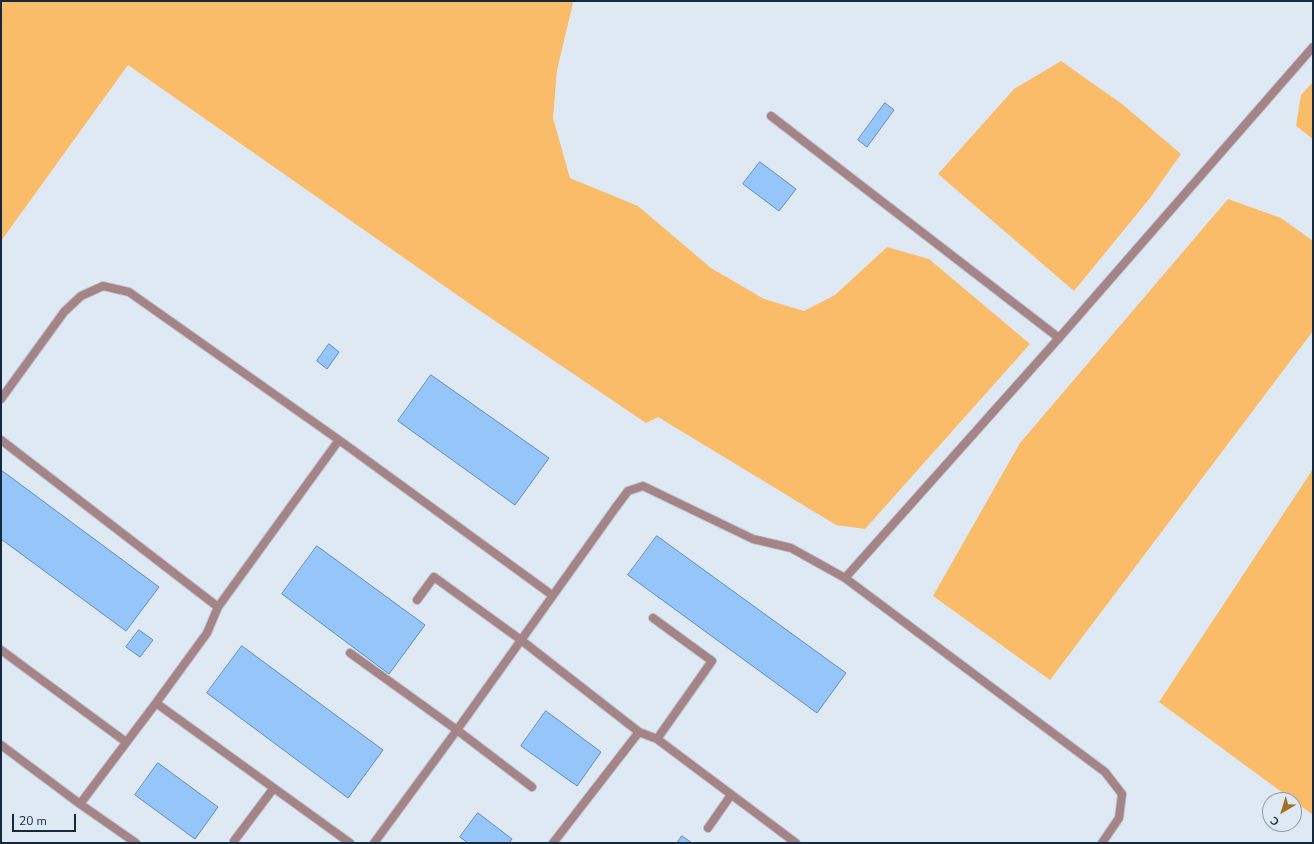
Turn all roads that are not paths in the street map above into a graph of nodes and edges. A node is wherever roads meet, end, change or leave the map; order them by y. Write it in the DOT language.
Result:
graph roads {
  1 [pos="1313,47"];
  2 [pos="771,116"];
  3 [pos="1059,338"];
  4 [pos="1,399"];
  5 [pos="1,440"];
  6 [pos="339,440"];
  7 [pos="845,578"];
  8 [pos="552,595"];
  9 [pos="417,600"];
  10 [pos="218,607"];
  11 [pos="653,618"];
  12 [pos="521,640"];
  13 [pos="1,650"];
  14 [pos="350,654"];
  15 [pos="156,703"];
  16 [pos="457,730"];
  17 [pos="639,732"];
  18 [pos="657,739"];
  19 [pos="126,742"];
  20 [pos="1,745"];
  21 [pos="532,788"];
  22 [pos="273,789"];
  23 [pos="731,795"];
  24 [pos="80,804"];
  25 [pos="708,828"];
  26 [pos="234,841"];
  27 [pos="136,843"];
  28 [pos="350,843"];
  29 [pos="374,843"];
  30 [pos="554,843"];
  31 [pos="796,843"];
  32 [pos="1102,843"];
  1 -- 3 [label="street"];
  2 -- 3 [label="street"];
  3 -- 7 [label="street"];
  4 -- 6 [label="street"];
  5 -- 10 [label="street"];
  6 -- 8 [label="street"];
  6 -- 10 [label="street"];
  7 -- 8 [label="street"];
  7 -- 32 [label="street"];
  8 -- 12 [label="street"];
  9 -- 12 [label="street"];
  10 -- 15 [label="street"];
  11 -- 18 [label="street"];
  12 -- 16 [label="street"];
  12 -- 17 [label="street"];
  13 -- 19 [label="street"];
  14 -- 16 [label="street"];
  15 -- 19 [label="street"];
  15 -- 22 [label="street"];
  16 -- 21 [label="street"];
  16 -- 29 [label="street"];
  17 -- 18 [label="street"];
  17 -- 30 [label="street"];
  18 -- 23 [label="street"];
  19 -- 24 [label="street"];
  20 -- 24 [label="street"];
  22 -- 26 [label="street"];
  22 -- 28 [label="street"];
  23 -- 25 [label="street"];
  23 -- 31 [label="street"];
  24 -- 27 [label="street"];
}
